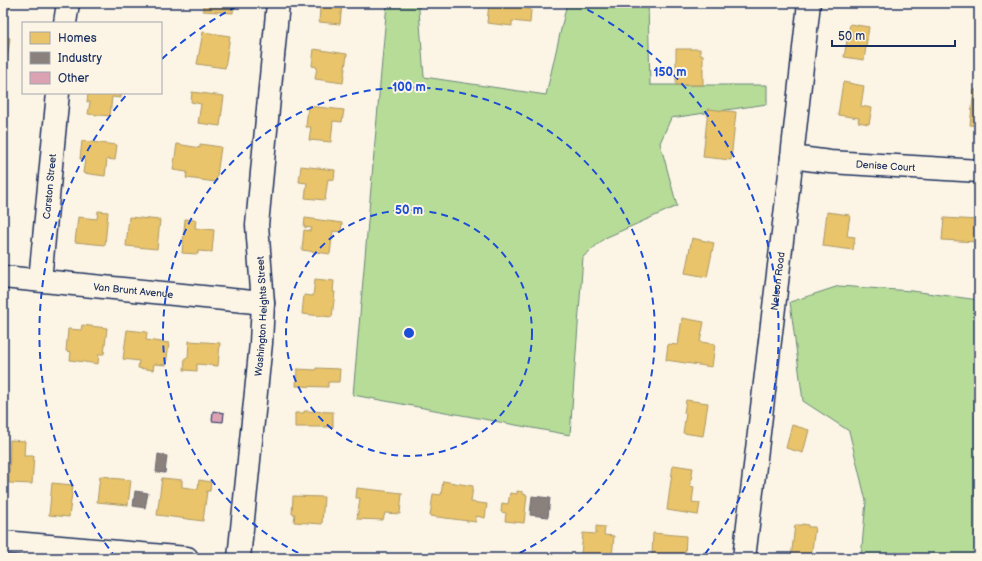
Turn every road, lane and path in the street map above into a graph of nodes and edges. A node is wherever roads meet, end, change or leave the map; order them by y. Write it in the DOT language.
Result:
graph roads {
  1 [pos="68,3"];
  2 [pos="278,3"];
  3 [pos="809,3"];
  4 [pos="65,22"];
  5 [pos="58,94"];
  6 [pos="792,157"];
  7 [pos="979,171"];
  8 [pos="3,277"];
  9 [pos="40,280"];
  10 [pos="263,303"];
  11 [pos="3,542"];
  12 [pos="187,558"];
  13 [pos="239,558"];
  14 [pos="744,558"];
  1 -- 4 [label="street"];
  2 -- 10 [label="street, Washington Heights Street"];
  3 -- 6 [label="street, Nelson Road"];
  5 -- 9 [label="street, Carston Street"];
  6 -- 7 [label="street, Denise Court"];
  6 -- 14 [label="street, Nelson Road"];
  8 -- 9 [label="street, Van Brunt Avenue"];
  9 -- 10 [label="street, Van Brunt Avenue"];
  10 -- 13 [label="street, Washington Heights Street"];
  11 -- 12 [label="street"];
}
